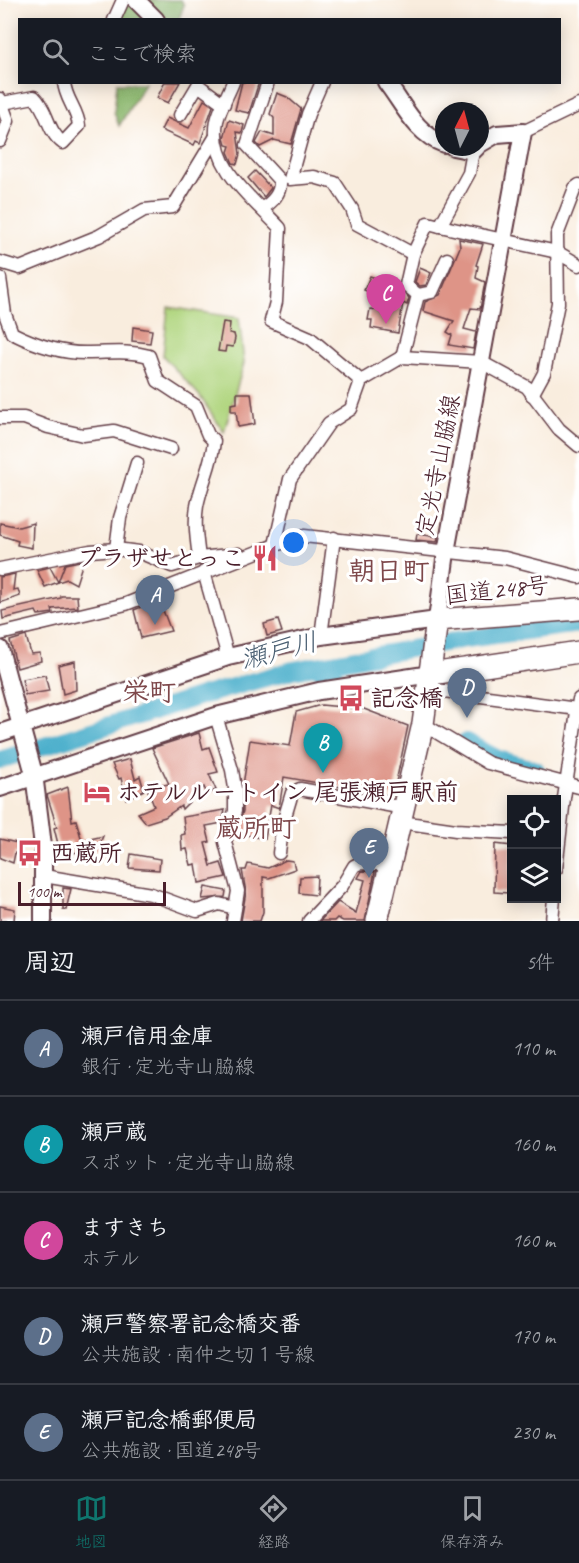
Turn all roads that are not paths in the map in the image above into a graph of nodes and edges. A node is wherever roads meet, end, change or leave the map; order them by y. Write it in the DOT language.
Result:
graph roads {
  1 [pos="123,0"];
  2 [pos="136,0"];
  3 [pos="115,18"];
  4 [pos="154,18"];
  5 [pos="64,84"];
  6 [pos="232,84"];
  7 [pos="267,84"];
  8 [pos="321,84"];
  9 [pos="387,84"];
  10 [pos="2,101"];
  11 [pos="224,104"];
  12 [pos="579,105"];
  13 [pos="180,115"];
  14 [pos="523,132"];
  15 [pos="217,135"];
  16 [pos="489,139"];
  17 [pos="435,140"];
  18 [pos="0,141"];
  19 [pos="474,156"];
  20 [pos="579,185"];
  21 [pos="262,208"];
  22 [pos="440,226"];
  23 [pos="502,238"];
  24 [pos="557,252"];
  25 [pos="413,254"];
  26 [pos="447,259"];
  27 [pos="0,262"];
  28 [pos="579,265"];
  29 [pos="0,278"];
  30 [pos="418,295"];
  31 [pos="402,357"];
  32 [pos="481,362"];
  33 [pos="361,381"];
  34 [pos="532,395"];
  35 [pos="0,418"];
  36 [pos="579,446"];
  37 [pos="171,449"];
  38 [pos="137,463"];
  39 [pos="334,538"];
  40 [pos="274,545"];
  41 [pos="116,549"];
  42 [pos="256,552"];
  43 [pos="446,552"];
  44 [pos="199,558"];
  45 [pos="0,568"];
  46 [pos="204,572"];
  47 [pos="579,577"];
  48 [pos="579,609"];
  49 [pos="437,626"];
  50 [pos="0,634"];
  51 [pos="321,636"];
  52 [pos="0,649"];
  53 [pos="579,652"];
  54 [pos="228,657"];
  55 [pos="431,675"];
  56 [pos="578,704"];
  57 [pos="216,717"];
  58 [pos="423,724"];
  59 [pos="23,731"];
  60 [pos="0,733"];
  61 [pos="34,771"];
  62 [pos="567,782"];
  63 [pos="579,787"];
  64 [pos="0,788"];
  65 [pos="403,815"];
  66 [pos="561,819"];
  67 [pos="507,833"];
  68 [pos="279,853"];
  69 [pos="392,865"];
  70 [pos="44,876"];
  71 [pos="554,903"];
  72 [pos="235,917"];
  73 [pos="43,921"];
  74 [pos="309,921"];
  75 [pos="377,921"];
  76 [pos="552,921"];
  1 -- 3 [label="street"];
  2 -- 4 [label="main road"];
  5 -- 10 [label="street"];
  6 -- 11 [label="street"];
  7 -- 21 [label="street"];
  8 -- 25 [label="street"];
  9 -- 17 [label="main road"];
  10 -- 18 [label="street"];
  11 -- 13 [label="street"];
  11 -- 15 [label="street"];
  12 -- 14 [label="street"];
  14 -- 16 [label="main road"];
  14 -- 23 [label="main road, 定光寺山脇線"];
  15 -- 21 [label="street"];
  15 -- 27 [label="street"];
  19 -- 22 [label="street"];
  20 -- 24 [label="street"];
  21 -- 33 [label="street"];
  22 -- 23 [label="street"];
  22 -- 25 [label="street"];
  23 -- 24 [label="street"];
  23 -- 32 [label="main road, 定光寺山脇線"];
  24 -- 28 [label="street"];
  24 -- 34 [label="street"];
  25 -- 30 [label="street"];
  26 -- 30 [label="street"];
  29 -- 44 [label="street"];
  30 -- 31 [label="street"];
  31 -- 32 [label="street"];
  31 -- 33 [label="street"];
  32 -- 34 [label="street"];
  32 -- 43 [label="main road, 定光寺山脇線"];
  33 -- 40 [label="street"];
  34 -- 36 [label="street"];
  35 -- 37 [label="street"];
  38 -- 41 [label="street"];
  39 -- 40 [label="street"];
  39 -- 43 [label="street"];
  39 -- 51 [label="street"];
  40 -- 42 [label="street"];
  41 -- 44 [label="street"];
  41 -- 45 [label="street"];
  42 -- 44 [label="street"];
  42 -- 46 [label="street"];
  43 -- 47 [label="street"];
  43 -- 49 [label="main road, 定光寺山脇線"];
  46 -- 50 [label="street"];
  46 -- 54 [label="street"];
  48 -- 49 [label="highway, 国道248号"];
  49 -- 51 [label="main road"];
  49 -- 55 [label="highway, 国道248号"];
  51 -- 54 [label="main road"];
  52 -- 59 [label="main road"];
  53 -- 55 [label="highway"];
  54 -- 59 [label="main road"];
  55 -- 56 [label="street"];
  55 -- 57 [label="main road"];
  55 -- 58 [label="highway, 国道248号"];
  56 -- 62 [label="street"];
  57 -- 61 [label="main road"];
  57 -- 72 [label="street"];
  58 -- 62 [label="street"];
  58 -- 65 [label="highway, 国道248号"];
  59 -- 60 [label="main road"];
  59 -- 61 [label="main road"];
  61 -- 64 [label="main road"];
  61 -- 70 [label="main road"];
  62 -- 63 [label="street"];
  62 -- 66 [label="street"];
  65 -- 67 [label="street"];
  65 -- 68 [label="street"];
  65 -- 69 [label="highway, 国道248号"];
  69 -- 74 [label="street"];
  69 -- 75 [label="highway, 国道248号"];
  70 -- 72 [label="street"];
  70 -- 73 [label="main road"];
  71 -- 76 [label="street"];
}
